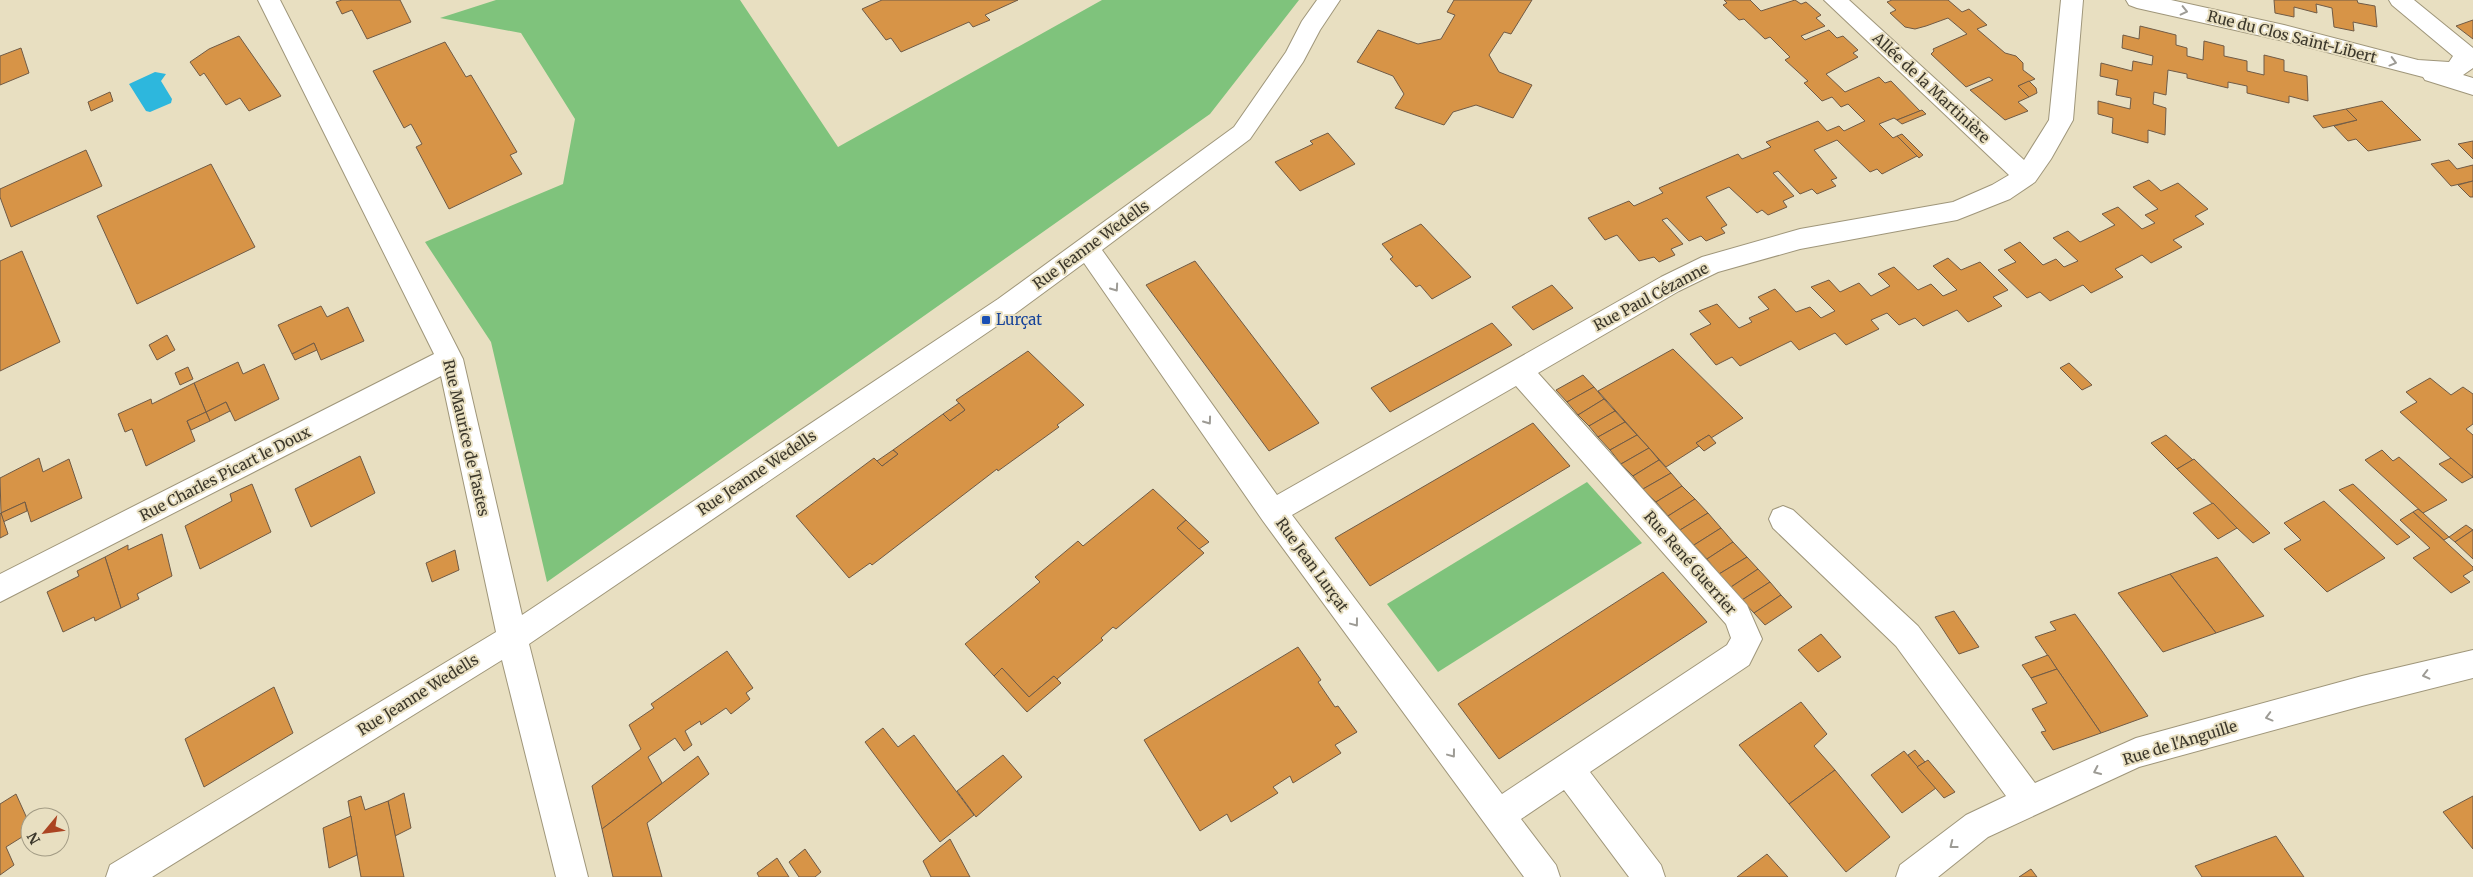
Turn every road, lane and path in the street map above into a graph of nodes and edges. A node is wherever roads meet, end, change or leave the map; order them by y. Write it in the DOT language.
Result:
graph roads {
  1 [pos="269,0"];
  2 [pos="1329,0"];
  3 [pos="1835,0"];
  4 [pos="2072,0"];
  5 [pos="2137,0"];
  6 [pos="2400,0"];
  7 [pos="2469,57"];
  8 [pos="2418,68"];
  9 [pos="2473,87"];
  10 [pos="2026,176"];
  11 [pos="1087,248"];
  12 [pos="450,359"];
  13 [pos="1519,370"];
  14 [pos="1273,512"];
  15 [pos="1783,519"];
  16 [pos="0,589"];
  17 [pos="512,638"];
  18 [pos="2473,664"];
  19 [pos="1569,770"];
  20 [pos="2030,802"];
  21 [pos="1498,816"];
  22 [pos="122,877"];
  23 [pos="572,877"];
  24 [pos="1544,877"];
  25 [pos="1649,877"];
  26 [pos="1912,877"];
  1 -- 12 [label="street, Rue Maurice de Tastes"];
  2 -- 11 [label="street, Rue Jeanne Wedells"];
  3 -- 10 [label="street, Allée de la Martinière"];
  4 -- 10 [label="street, Rue Paul Cézanne"];
  5 -- 8 [label="street, Rue du Clos Saint-Libert, one-way"];
  6 -- 7 [label="street"];
  7 -- 8 [label="street, Rue du Clos Saint-Libert"];
  8 -- 9 [label="street, Rue du Clos Saint-Libert"];
  10 -- 13 [label="street, Rue Paul Cézanne"];
  11 -- 14 [label="street, Rue Jean Lurçat, one-way"];
  11 -- 17 [label="street, Rue Jeanne Wedells"];
  12 -- 16 [label="street, Rue Charles Picart le Doux"];
  12 -- 17 [label="street, Rue Maurice de Tastes"];
  13 -- 14 [label="street, Rue Paul Cézanne"];
  13 -- 19 [label="street, Rue René Guerrier"];
  14 -- 21 [label="street, Rue Jean Lurçat, one-way"];
  15 -- 20 [label="street"];
  17 -- 22 [label="street, Rue Jeanne Wedells"];
  17 -- 23 [label="street, Rue Maurice de Tastes"];
  18 -- 20 [label="street, Rue de l'Anguille, one-way"];
  19 -- 21 [label="street, Rue René Guerrier"];
  19 -- 25 [label="street"];
  20 -- 26 [label="street, Rue de l'Anguille, one-way"];
  21 -- 24 [label="street, Rue Jean Lurçat"];
}
